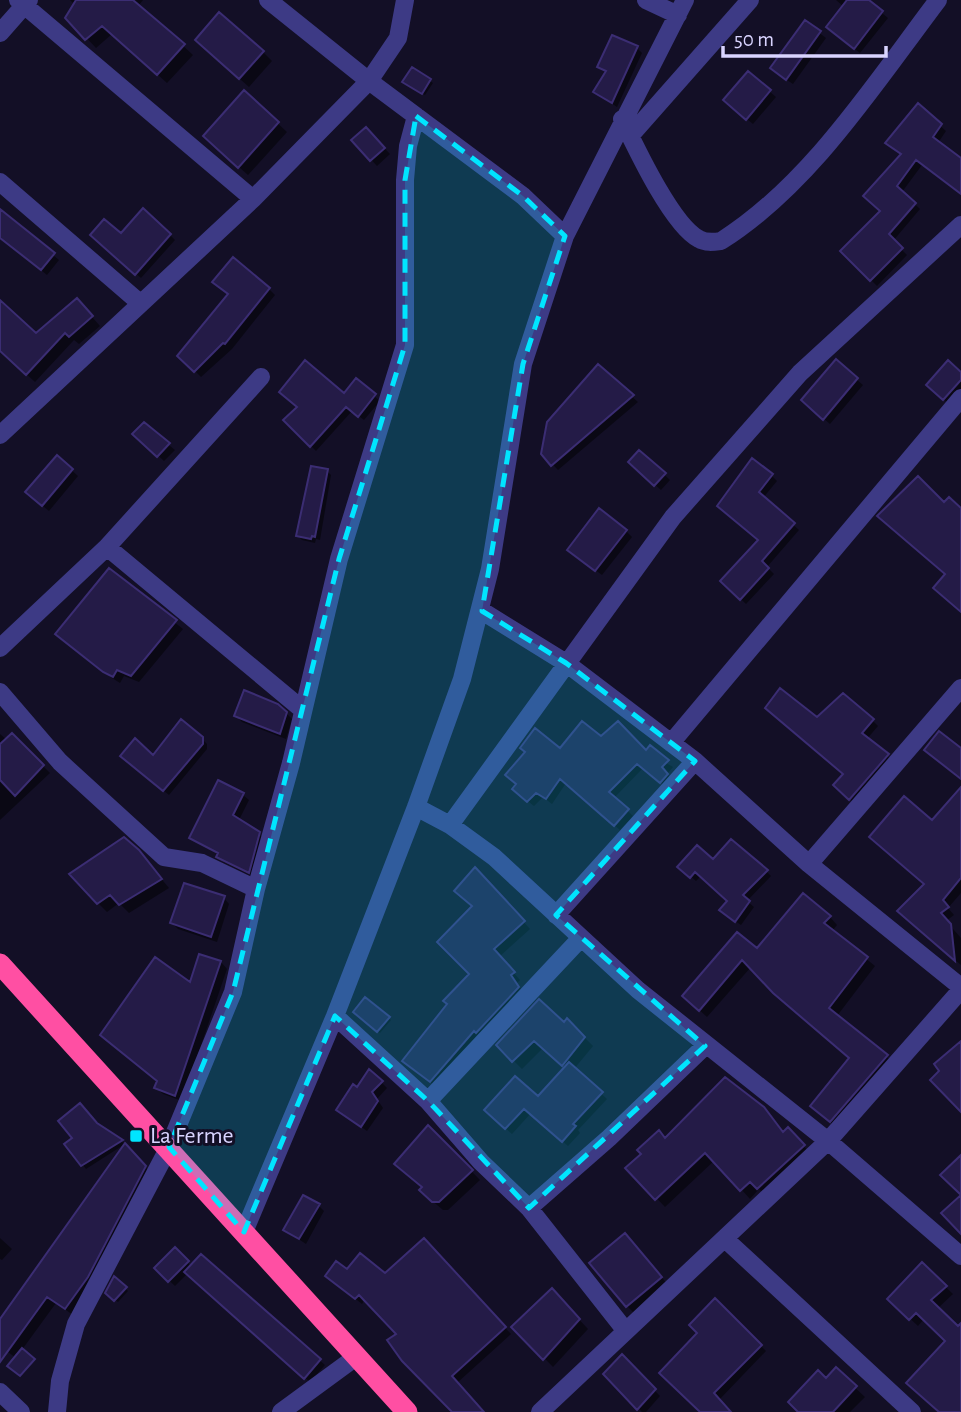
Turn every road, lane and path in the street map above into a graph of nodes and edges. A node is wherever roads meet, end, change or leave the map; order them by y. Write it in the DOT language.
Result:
graph roads {
  1 [pos="268,0"];
  2 [pos="405,0"];
  3 [pos="646,0"];
  4 [pos="750,0"];
  5 [pos="938,0"];
  6 [pos="24,2"];
  7 [pos="681,8"];
  8 [pos="0,33"];
  9 [pos="369,81"];
  10 [pos="416,116"];
  11 [pos="622,119"];
  12 [pos="630,136"];
  13 [pos="0,181"];
  14 [pos="253,200"];
  15 [pos="961,225"];
  16 [pos="565,236"];
  17 [pos="139,303"];
  18 [pos="261,377"];
  19 [pos="961,398"];
  20 [pos="0,435"];
  21 [pos="107,548"];
  22 [pos="482,611"];
  23 [pos="0,648"];
  24 [pos="566,663"];
  25 [pos="961,688"];
  26 [pos="0,692"];
  27 [pos="303,710"];
  28 [pos="671,743"];
  29 [pos="695,761"];
  30 [pos="416,807"];
  31 [pos="450,825"];
  32 [pos="809,864"];
  33 [pos="256,890"];
  34 [pos="556,915"];
  35 [pos="580,939"];
  36 [pos="0,964"];
  37 [pos="961,988"];
  38 [pos="335,1016"];
  39 [pos="705,1046"];
  40 [pos="428,1101"];
  41 [pos="828,1141"];
  42 [pos="169,1147"];
  43 [pos="529,1208"];
  44 [pos="244,1231"];
  45 [pos="726,1239"];
  46 [pos="961,1256"];
  47 [pos="625,1330"];
  48 [pos="356,1357"];
  49 [pos="0,1392"];
  50 [pos="20,1412"];
  51 [pos="57,1412"];
  52 [pos="281,1412"];
  53 [pos="407,1412"];
  54 [pos="540,1412"];
  55 [pos="912,1412"];
  1 -- 9 [label="street"];
  2 -- 9 [label="street"];
  3 -- 7 [label="street"];
  4 -- 12 [label="street"];
  5 -- 12 [label="street"];
  6 -- 8 [label="street"];
  6 -- 14 [label="street"];
  7 -- 11 [label="street"];
  9 -- 10 [label="street"];
  9 -- 14 [label="street"];
  10 -- 16 [label="street"];
  10 -- 27 [label="street"];
  11 -- 12 [label="street"];
  11 -- 16 [label="street"];
  13 -- 17 [label="street"];
  14 -- 17 [label="street"];
  15 -- 24 [label="street"];
  16 -- 22 [label="street"];
  17 -- 20 [label="street"];
  18 -- 21 [label="street"];
  19 -- 28 [label="street"];
  21 -- 23 [label="street"];
  21 -- 27 [label="street"];
  22 -- 24 [label="street"];
  22 -- 30 [label="street"];
  24 -- 28 [label="street"];
  24 -- 31 [label="street"];
  25 -- 32 [label="street"];
  26 -- 33 [label="street"];
  27 -- 33 [label="street"];
  28 -- 29 [label="street"];
  29 -- 32 [label="street"];
  29 -- 34 [label="street"];
  30 -- 31 [label="street"];
  30 -- 38 [label="street"];
  31 -- 34 [label="street"];
  32 -- 37 [label="street"];
  33 -- 42 [label="street"];
  34 -- 35 [label="street"];
  35 -- 39 [label="street"];
  35 -- 40 [label="street"];
  36 -- 42 [label="highway"];
  37 -- 41 [label="street"];
  38 -- 40 [label="street"];
  38 -- 44 [label="street"];
  39 -- 41 [label="street"];
  39 -- 43 [label="street"];
  40 -- 43 [label="street"];
  41 -- 45 [label="street"];
  41 -- 46 [label="street"];
  42 -- 44 [label="highway"];
  42 -- 51 [label="street"];
  43 -- 47 [label="street"];
  44 -- 48 [label="highway"];
  45 -- 47 [label="street"];
  45 -- 55 [label="street"];
  47 -- 54 [label="street"];
  48 -- 52 [label="street"];
  48 -- 53 [label="highway"];
  49 -- 50 [label="street"];
}
